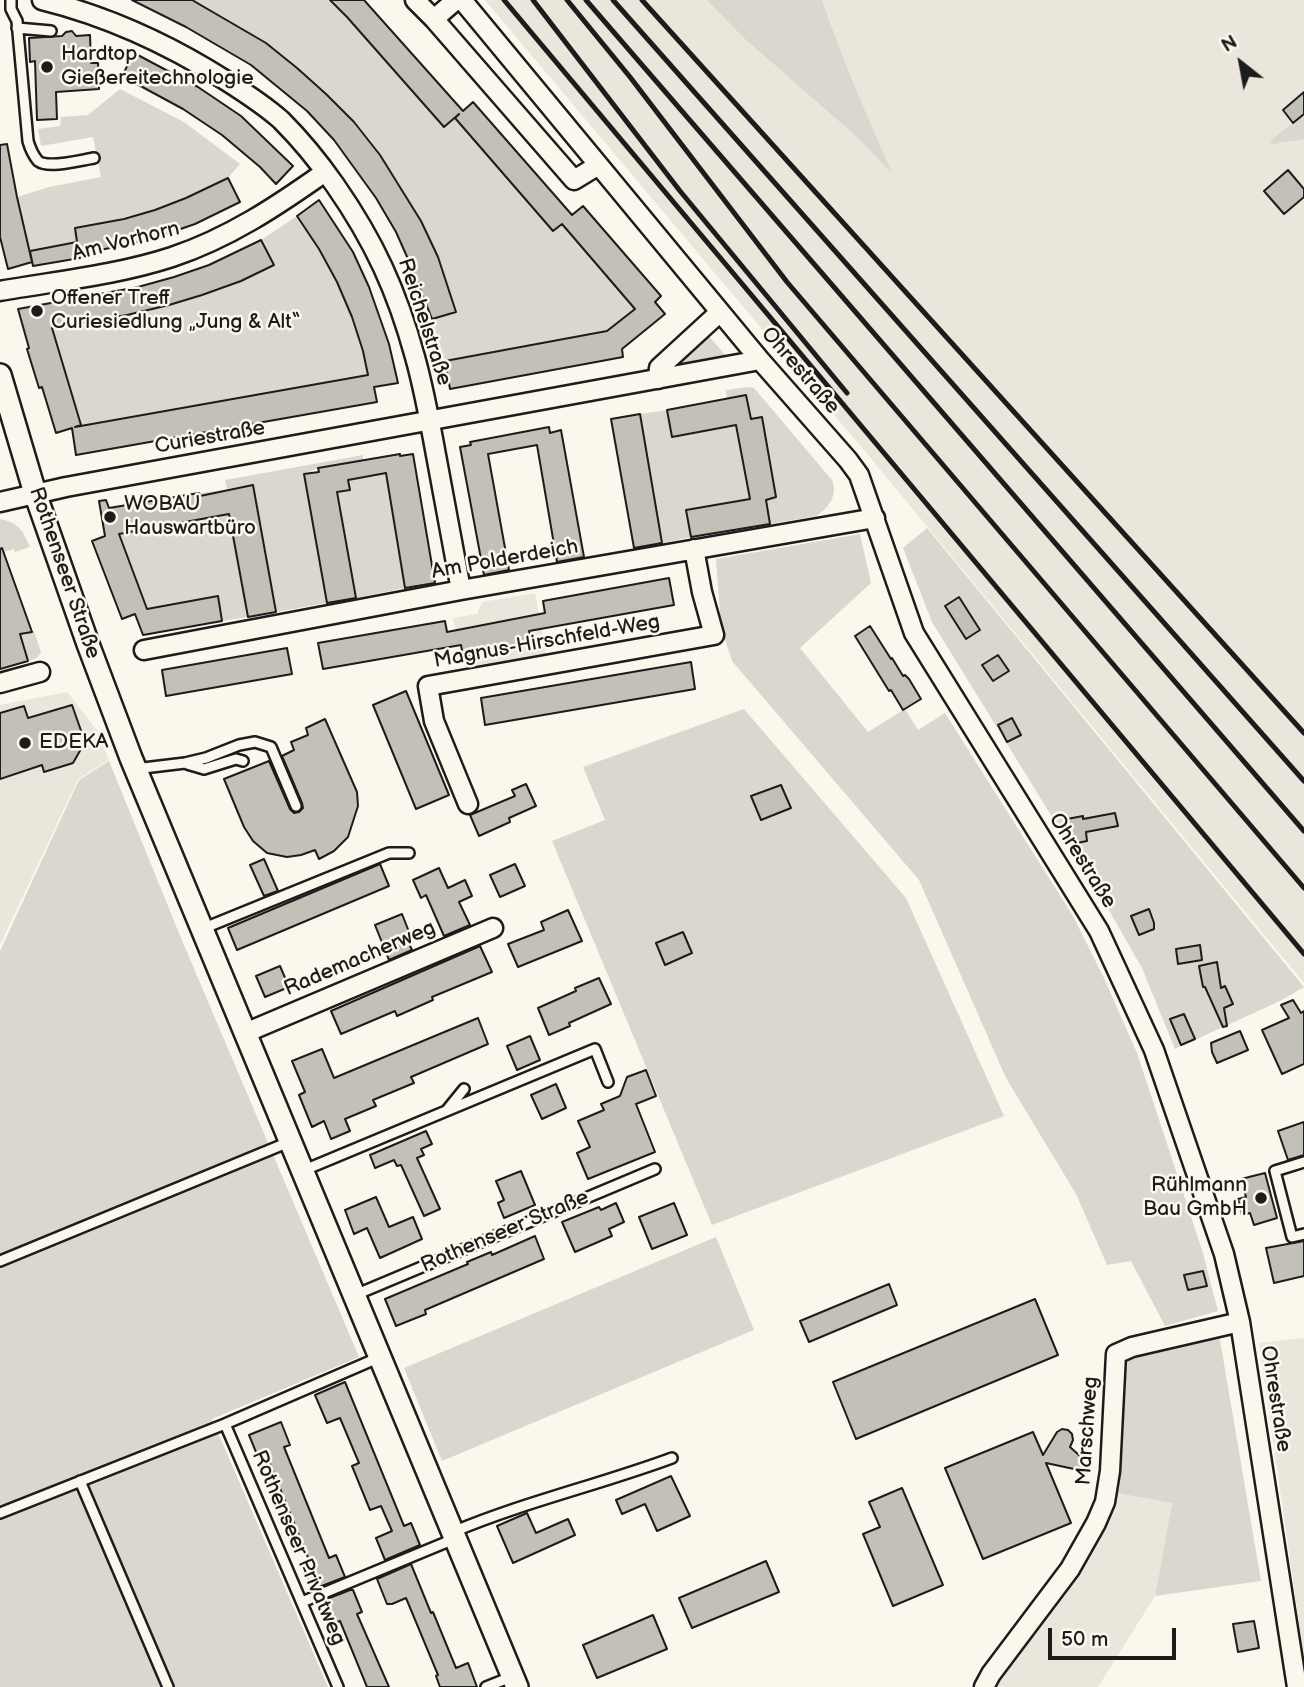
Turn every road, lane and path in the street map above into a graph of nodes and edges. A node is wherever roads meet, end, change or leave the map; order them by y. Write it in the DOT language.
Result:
graph roads {
  1 [pos="11,0"];
  2 [pos="415,0"];
  3 [pos="456,0"];
  4 [pos="461,0"];
  5 [pos="47,1"];
  6 [pos="434,19"];
  7 [pos="17,28"];
  8 [pos="51,31"];
  9 [pos="94,159"];
  10 [pos="597,166"];
  11 [pos="325,172"];
  12 [pos="0,291"];
  13 [pos="720,312"];
  14 [pos="760,360"];
  15 [pos="0,375"];
  16 [pos="657,379"];
  17 [pos="429,420"];
  18 [pos="35,493"];
  19 [pos="0,502"];
  20 [pos="874,518"];
  21 [pos="694,550"];
  22 [pos="461,590"];
  23 [pos="144,650"];
  24 [pos="40,672"];
  25 [pos="0,683"];
  26 [pos="243,761"];
  27 [pos="185,763"];
  28 [pos="135,769"];
  29 [pos="468,804"];
  30 [pos="296,806"];
  31 [pos="409,853"];
  32 [pos="493,928"];
  33 [pos="202,929"];
  34 [pos="245,1033"];
  35 [pos="608,1082"];
  36 [pos="464,1089"];
  37 [pos="446,1111"];
  38 [pos="290,1141"];
  39 [pos="1304,1162"];
  40 [pos="655,1169"];
  41 [pos="302,1171"];
  42 [pos="1304,1234"];
  43 [pos="0,1261"];
  44 [pos="355,1295"];
  45 [pos="1240,1322"];
  46 [pos="380,1357"];
  47 [pos="225,1424"];
  48 [pos="672,1458"];
  49 [pos="80,1481"];
  50 [pos="0,1513"];
  51 [pos="453,1536"];
  52 [pos="302,1602"];
  53 [pos="515,1682"];
  54 [pos="168,1687"];
  55 [pos="338,1687"];
  56 [pos="486,1687"];
  57 [pos="984,1687"];
  58 [pos="1297,1687"];
  1 -- 7 [label="lane"];
  2 -- 6 [label="street"];
  3 -- 6 [label="street"];
  4 -- 10 [label="street, Ohrestraße"];
  5 -- 11 [label="street, Reichelstraße"];
  6 -- 10 [label="street"];
  7 -- 8 [label="lane"];
  7 -- 9 [label="lane"];
  10 -- 13 [label="street, Ohrestraße"];
  11 -- 12 [label="street, Am Vorhorn"];
  11 -- 17 [label="street, Reichelstraße"];
  13 -- 14 [label="street, Ohrestraße"];
  13 -- 16 [label="street"];
  14 -- 16 [label="street, Curiestraße"];
  14 -- 20 [label="street, Ohrestraße"];
  15 -- 18 [label="street, Rothenseer Straße"];
  16 -- 17 [label="street, Curiestraße"];
  17 -- 18 [label="street, Curiestraße"];
  17 -- 22 [label="street"];
  18 -- 19 [label="street, Curiestraße"];
  18 -- 28 [label="street, Rothenseer Straße"];
  20 -- 21 [label="street, Am Polderdeich"];
  20 -- 45 [label="street, Ohrestraße"];
  21 -- 22 [label="street, Am Polderdeich"];
  21 -- 29 [label="street, Magnus-Hirschfeld-Weg"];
  22 -- 23 [label="street, Am Polderdeich"];
  24 -- 25 [label="street"];
  26 -- 27 [label="lane"];
  27 -- 28 [label="lane"];
  27 -- 30 [label="lane"];
  28 -- 33 [label="street, Rothenseer Straße"];
  31 -- 33 [label="lane"];
  32 -- 34 [label="street, Rademacherweg"];
  33 -- 34 [label="street, Rothenseer Straße"];
  34 -- 38 [label="street, Rothenseer Straße"];
  35 -- 37 [label="lane"];
  36 -- 37 [label="lane"];
  37 -- 41 [label="lane"];
  38 -- 41 [label="street, Rothenseer Straße"];
  38 -- 43 [label="lane"];
  39 -- 42 [label="lane"];
  40 -- 44 [label="lane, Rothenseer Straße"];
  41 -- 44 [label="street, Rothenseer Straße"];
  44 -- 46 [label="street, Rothenseer Straße"];
  45 -- 57 [label="street, Marschweg"];
  45 -- 58 [label="street, Ohrestraße"];
  46 -- 47 [label="lane"];
  46 -- 51 [label="street, Rothenseer Straße"];
  47 -- 49 [label="lane"];
  47 -- 52 [label="lane, Rothenseer Privatweg"];
  48 -- 51 [label="lane"];
  49 -- 50 [label="lane"];
  49 -- 54 [label="lane"];
  51 -- 52 [label="lane"];
  51 -- 53 [label="street, Rothenseer Straße"];
  52 -- 55 [label="lane, Rothenseer Privatweg"];
  53 -- 56 [label="lane, Rothenseer Straße"];
}
